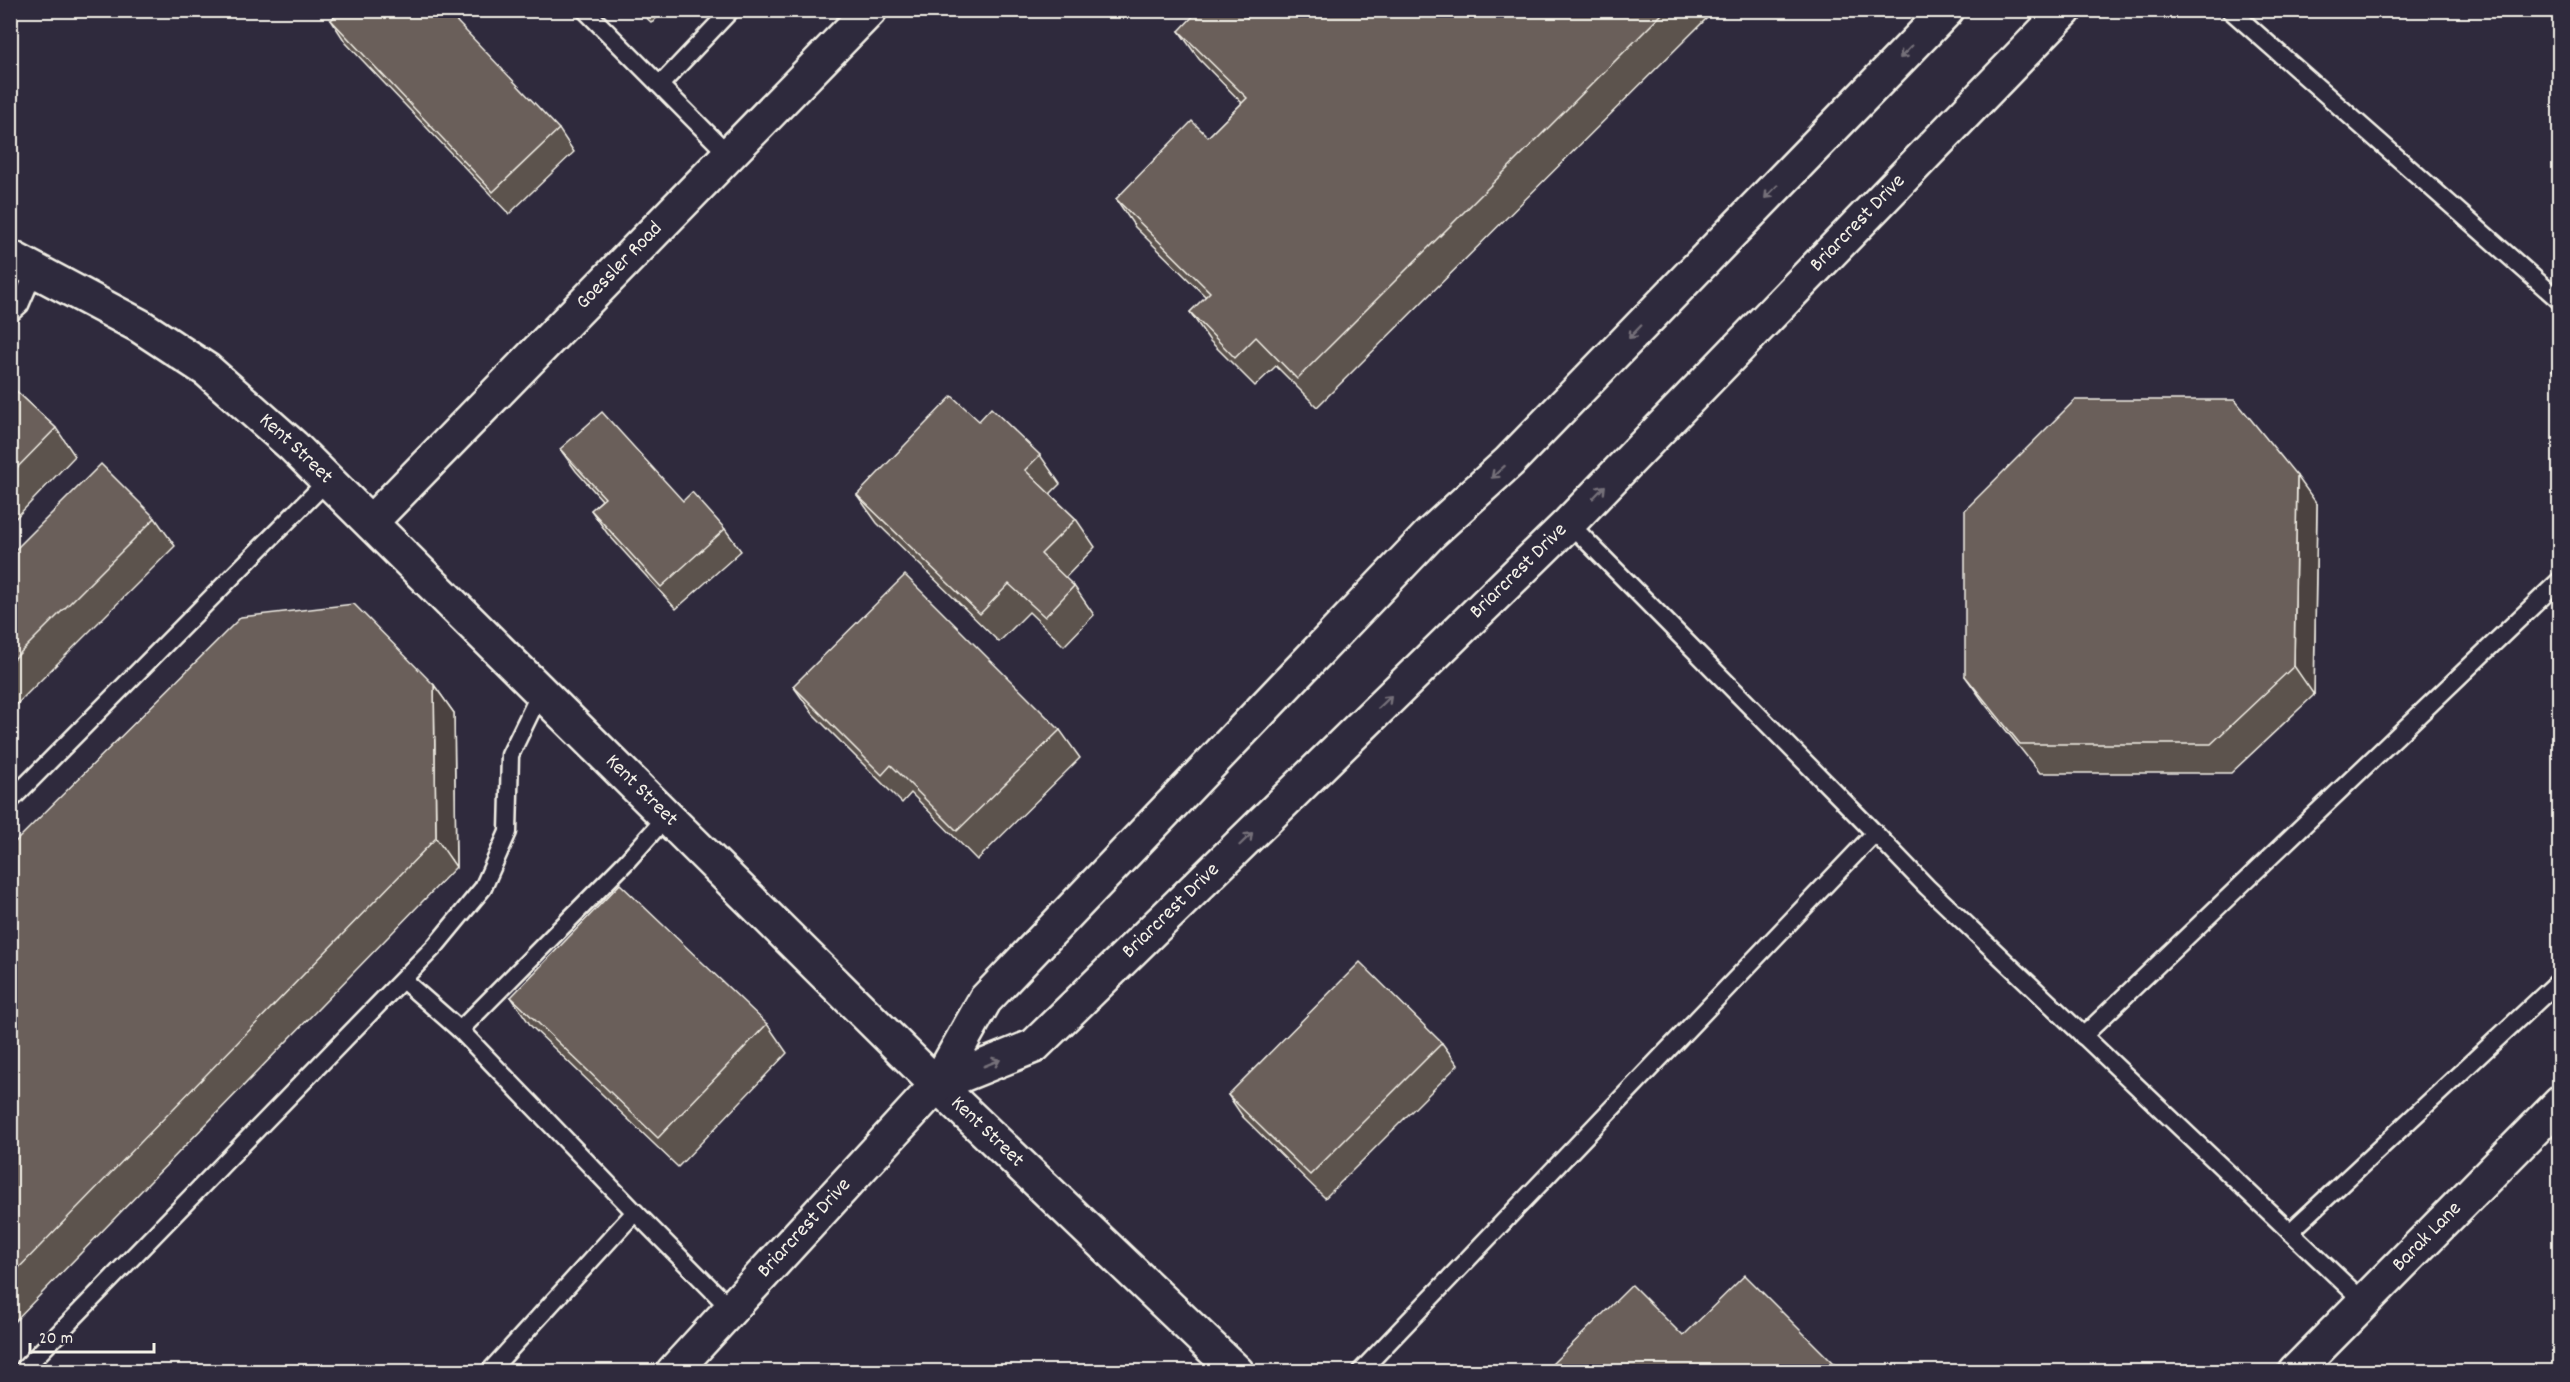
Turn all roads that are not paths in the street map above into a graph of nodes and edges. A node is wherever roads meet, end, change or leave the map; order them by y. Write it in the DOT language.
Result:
graph roads {
  1 [pos="585,10"];
  2 [pos="731,10"];
  3 [pos="870,10"];
  4 [pos="1947,10"];
  5 [pos="2065,10"];
  6 [pos="2232,11"];
  7 [pos="660,85"];
  8 [pos="729,154"];
  9 [pos="23,264"];
  10 [pos="2559,301"];
  11 [pos="10,314"];
  12 [pos="328,480"];
  13 [pos="371,522"];
  14 [pos="1569,523"];
  15 [pos="2559,580"];
  16 [pos="541,691"];
  17 [pos="10,801"];
  18 [pos="667,816"];
  19 [pos="1875,833"];
  20 [pos="403,980"];
  21 [pos="2559,980"];
  22 [pos="460,1030"];
  23 [pos="2083,1036"];
  24 [pos="937,1085"];
  25 [pos="2559,1103"];
  26 [pos="635,1212"];
  27 [pos="2290,1232"];
  28 [pos="2364,1302"];
  29 [pos="731,1309"];
  30 [pos="21,1371"];
  31 [pos="489,1371"];
  32 [pos="673,1371"];
  33 [pos="1237,1371"];
  34 [pos="1360,1371"];
  35 [pos="2295,1371"];
  1 -- 7 [label="lane"];
  2 -- 7 [label="lane"];
  3 -- 8 [label="main road, Goessler Road"];
  4 -- 24 [label="main road, Briarcrest Drive, one-way"];
  14 -- 5 [label="main road, Briarcrest Drive, one-way"];
  6 -- 10 [label="lane"];
  7 -- 8 [label="lane"];
  8 -- 13 [label="main road, Goessler Road"];
  9 -- 11 [label="lane"];
  9 -- 12 [label="main road, Kent Street"];
  12 -- 13 [label="main road, Kent Street"];
  12 -- 17 [label="lane"];
  13 -- 16 [label="main road, Kent Street"];
  14 -- 19 [label="lane"];
  24 -- 14 [label="main road, Briarcrest Drive, one-way"];
  15 -- 23 [label="lane"];
  16 -- 18 [label="main road, Kent Street"];
  16 -- 20 [label="lane"];
  18 -- 22 [label="lane"];
  18 -- 24 [label="main road, Kent Street"];
  19 -- 23 [label="lane"];
  19 -- 34 [label="lane"];
  20 -- 22 [label="lane"];
  20 -- 30 [label="lane"];
  21 -- 27 [label="lane"];
  22 -- 26 [label="lane"];
  23 -- 27 [label="lane"];
  24 -- 29 [label="main road, Briarcrest Drive"];
  24 -- 33 [label="main road, Kent Street"];
  25 -- 28 [label="main road, Barak Lane"];
  26 -- 29 [label="lane"];
  26 -- 31 [label="lane"];
  27 -- 28 [label="lane"];
  28 -- 35 [label="main road, Barak Lane"];
  29 -- 32 [label="main road, Briarcrest Drive"];
}
